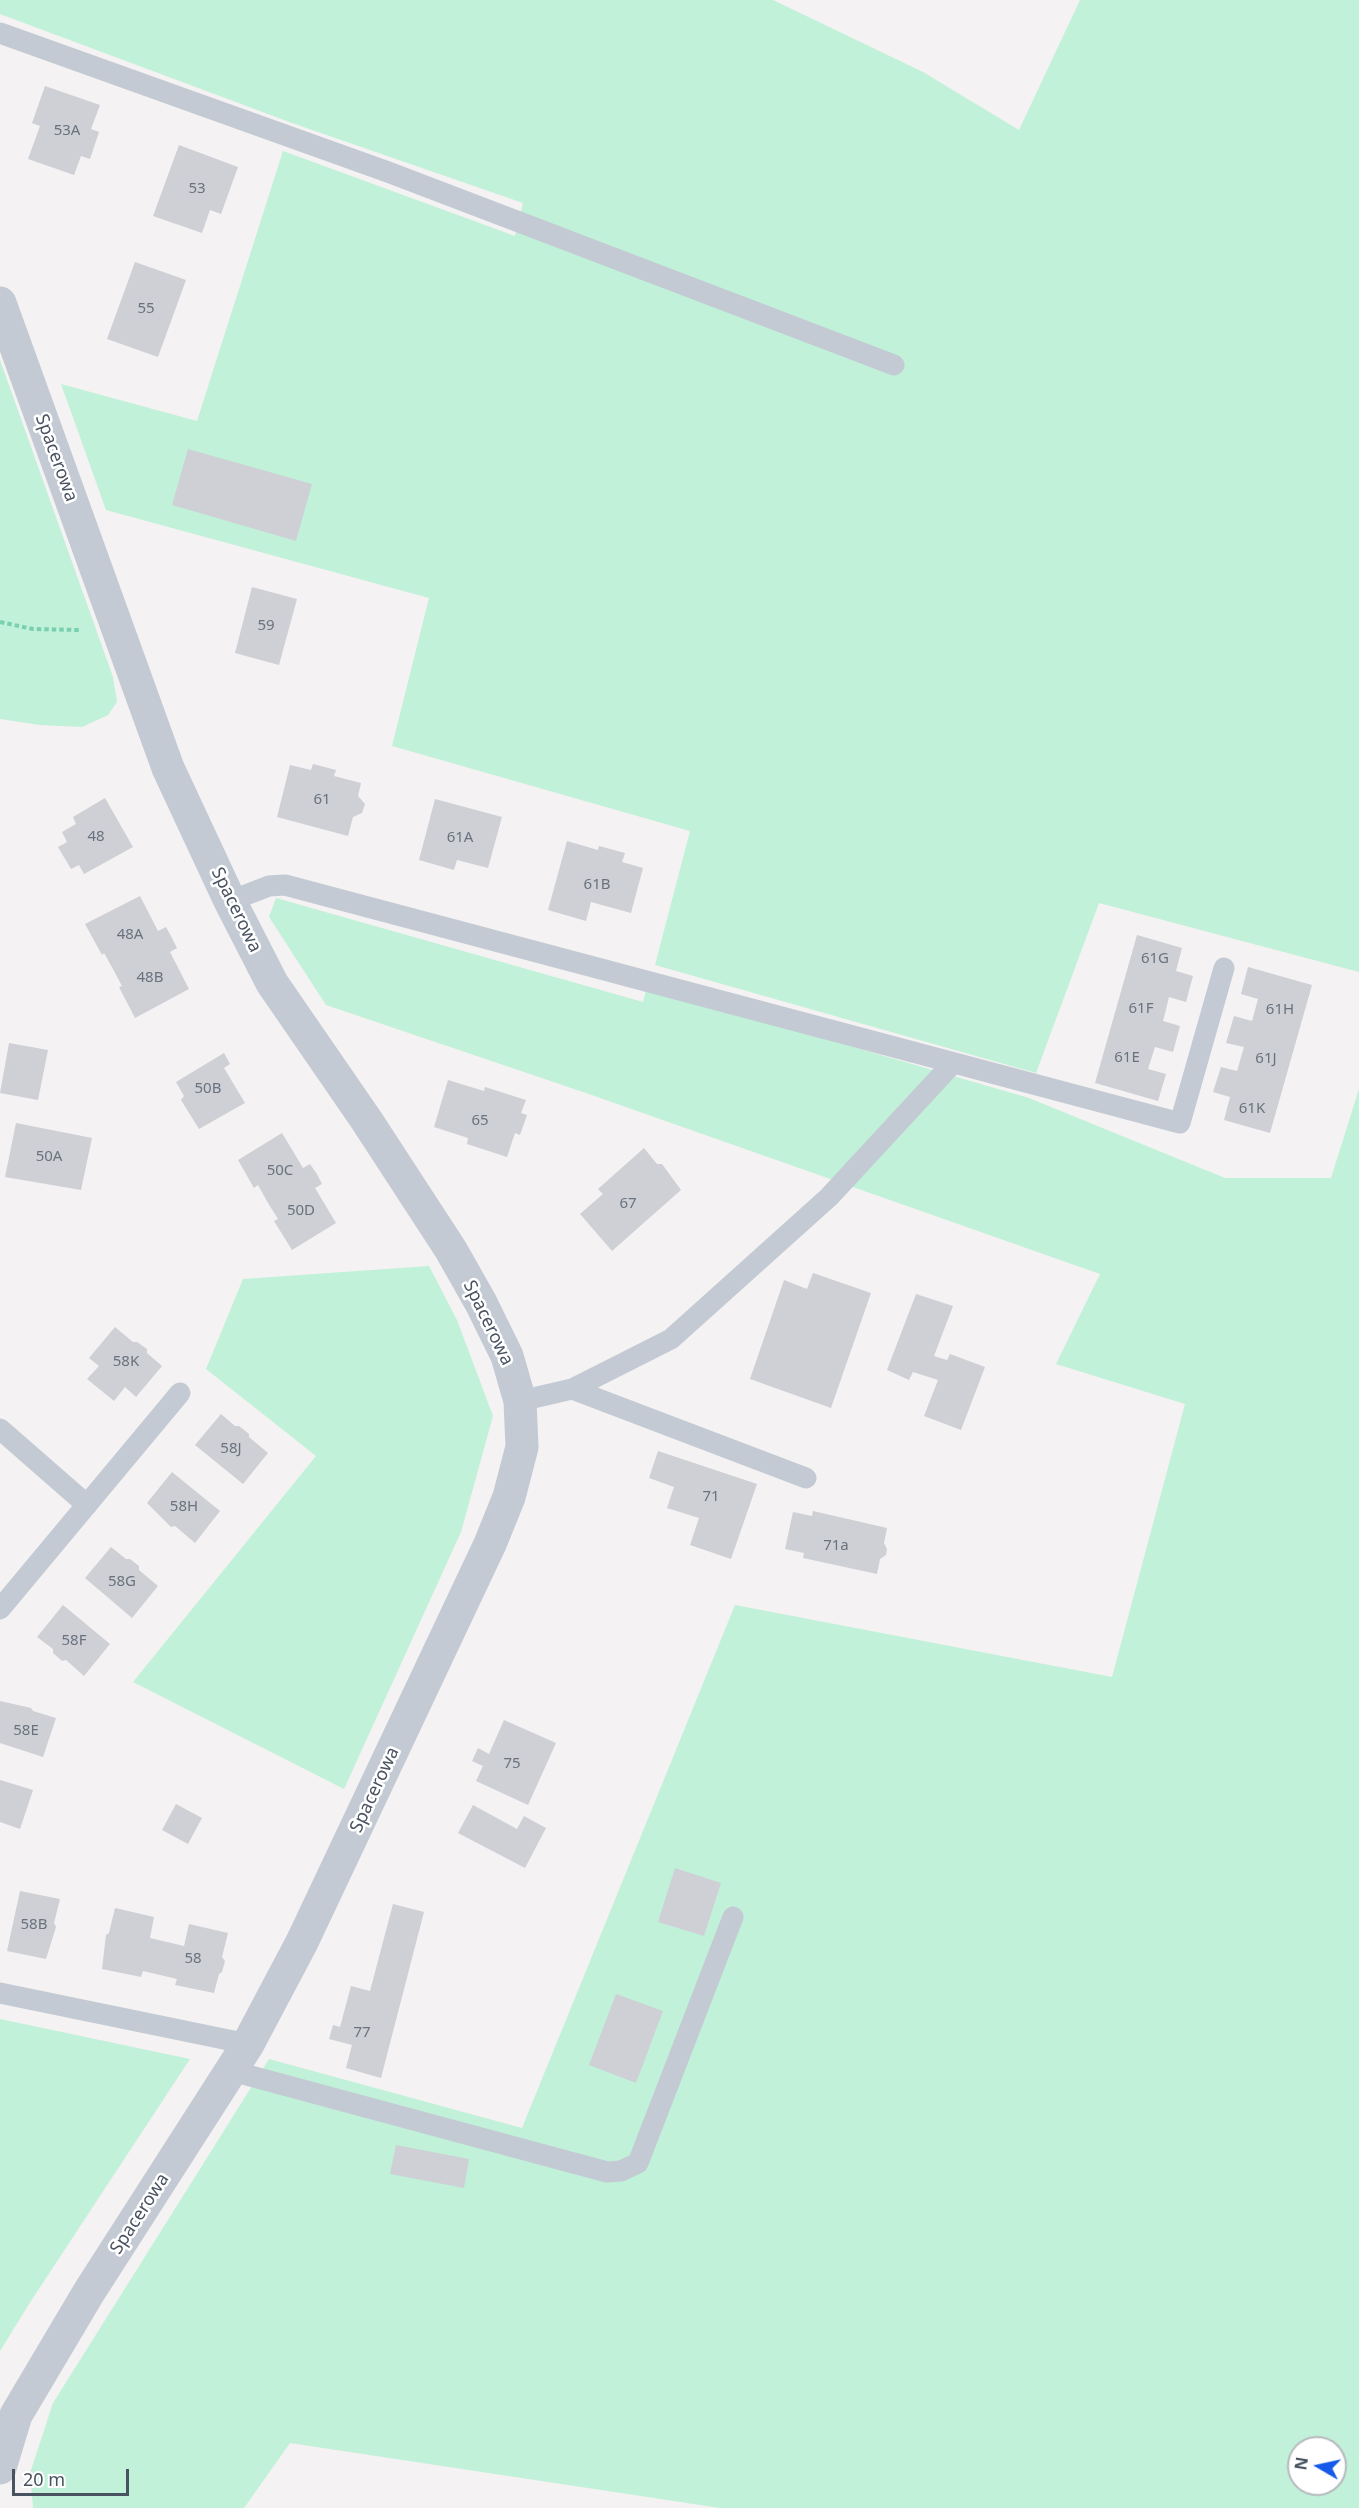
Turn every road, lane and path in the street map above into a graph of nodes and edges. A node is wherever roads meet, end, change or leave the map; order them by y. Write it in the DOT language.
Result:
graph roads {
  1 [pos="0,33"];
  2 [pos="0,303"];
  3 [pos="894,365"];
  4 [pos="115,621"];
  5 [pos="0,622"];
  6 [pos="230,901"];
  7 [pos="1224,968"];
  8 [pos="953,1063"];
  9 [pos="572,1389"];
  10 [pos="180,1393"];
  11 [pos="520,1401"];
  12 [pos="0,1430"];
  13 [pos="806,1478"];
  14 [pos="87,1505"];
  15 [pos="0,1608"];
  16 [pos="733,1917"];
  17 [pos="0,1993"];
  18 [pos="240,2058"];
  19 [pos="0,2468"];
  1 -- 3 [label="lane"];
  2 -- 4 [label="street, Spacerowa"];
  4 -- 5 [label="path"];
  4 -- 6 [label="street, Spacerowa"];
  6 -- 8 [label="lane"];
  6 -- 11 [label="street, Spacerowa"];
  7 -- 8 [label="lane"];
  8 -- 9 [label="lane"];
  9 -- 11 [label="lane"];
  9 -- 13 [label="lane"];
  10 -- 14 [label="lane"];
  11 -- 18 [label="street, Spacerowa"];
  12 -- 14 [label="lane"];
  14 -- 15 [label="lane"];
  16 -- 18 [label="lane"];
  17 -- 18 [label="lane"];
  18 -- 19 [label="street, Spacerowa"];
}
